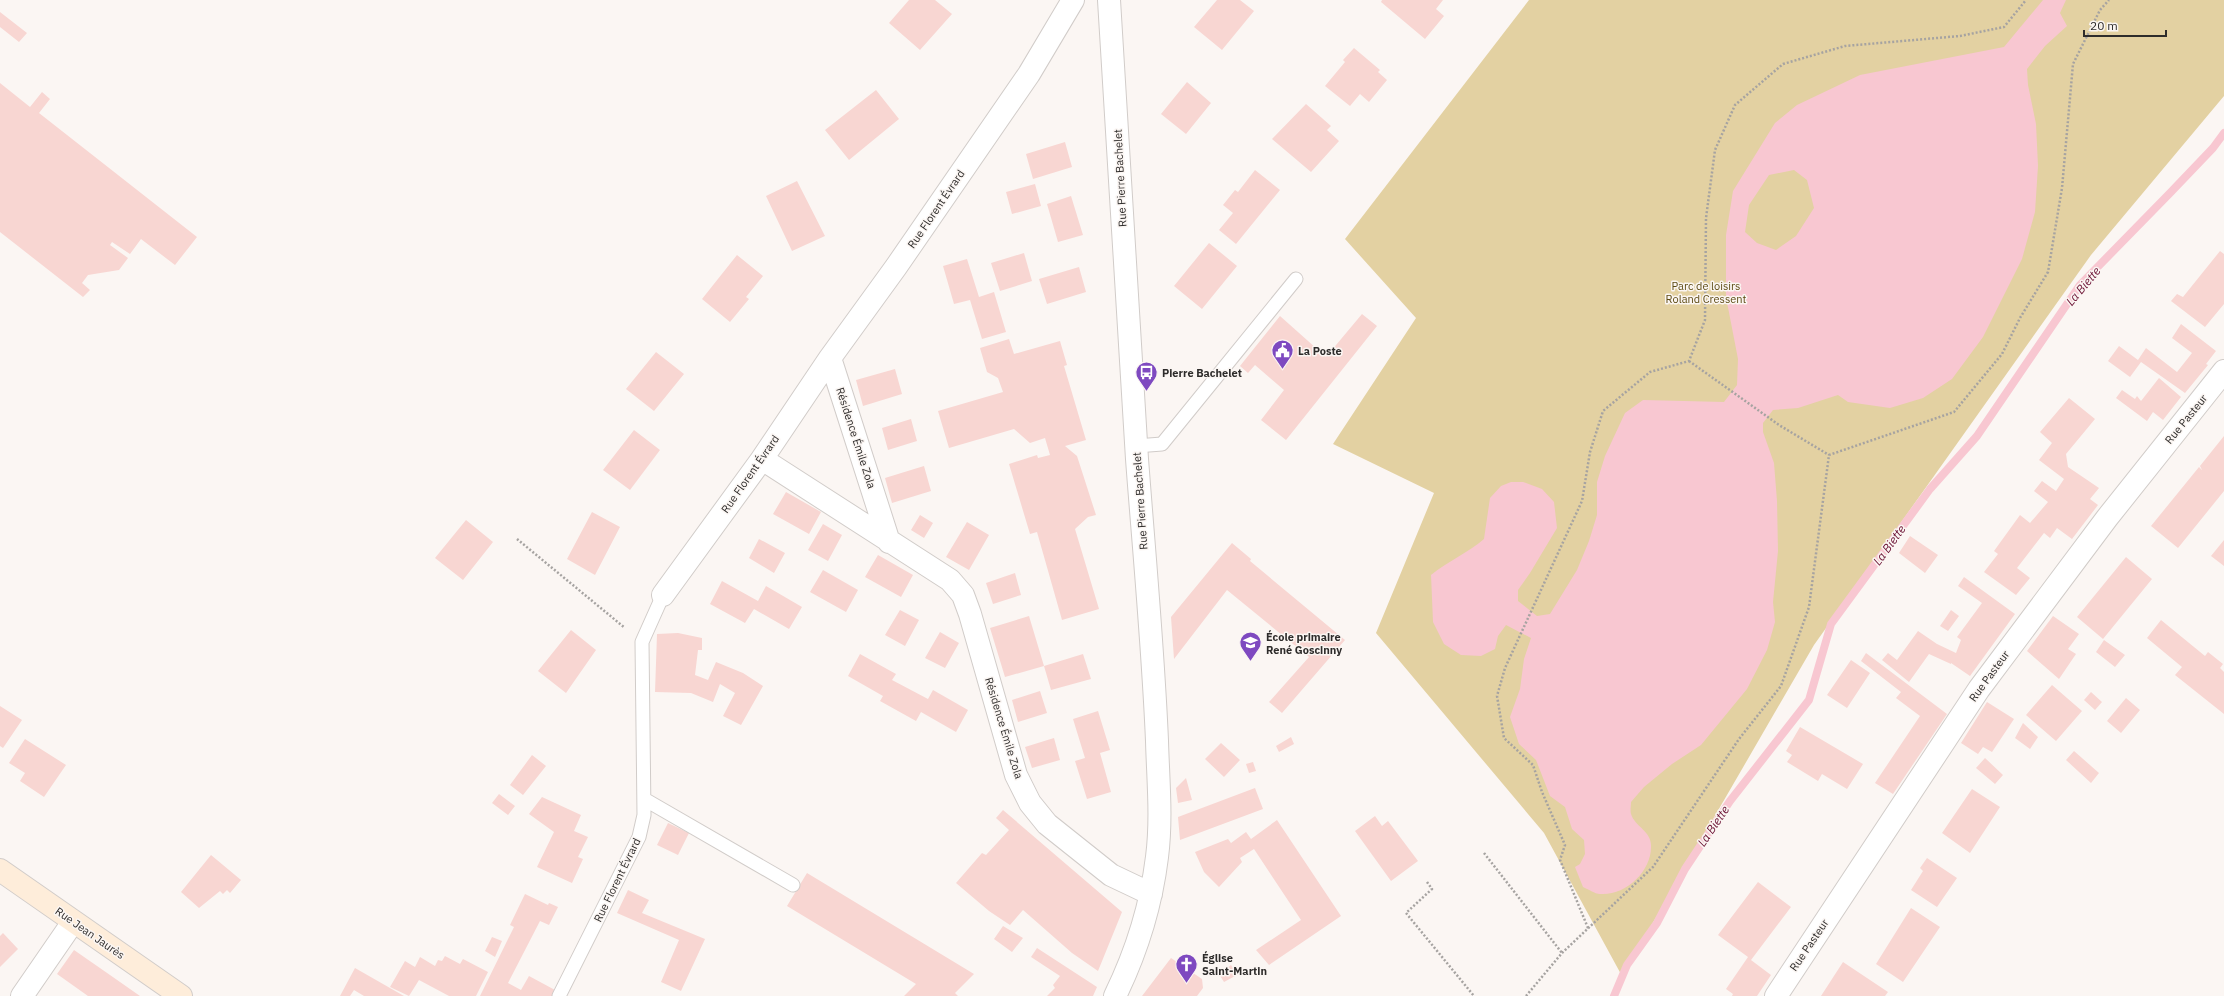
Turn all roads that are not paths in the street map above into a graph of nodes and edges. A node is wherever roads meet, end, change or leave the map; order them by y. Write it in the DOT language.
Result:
graph roads {
  1 [pos="1073,0"];
  2 [pos="1109,0"];
  3 [pos="1296,279"];
  4 [pos="830,358"];
  5 [pos="2224,371"];
  6 [pos="1136,446"];
  7 [pos="762,459"];
  8 [pos="888,542"];
  9 [pos="663,595"];
  10 [pos="644,799"];
  11 [pos="0,870"];
  12 [pos="793,885"];
  13 [pos="1151,894"];
  14 [pos="73,922"];
  15 [pos="22,996"];
  16 [pos="181,996"];
  17 [pos="559,996"];
  18 [pos="1115,996"];
  19 [pos="1776,996"];
  1 -- 4 [label="street, Rue Florent Évrard"];
  2 -- 6 [label="street, Rue Pierre Bachelet"];
  3 -- 6 [label="lane"];
  4 -- 7 [label="street, Rue Florent Évrard"];
  4 -- 8 [label="street, Résidence Émile Zola"];
  5 -- 19 [label="street, Rue Pasteur"];
  6 -- 13 [label="street, Rue Pierre Bachelet"];
  7 -- 8 [label="street, Résidence Émile Zola"];
  7 -- 9 [label="street, Rue Florent Évrard"];
  8 -- 13 [label="street, Résidence Émile Zola"];
  9 -- 10 [label="lane, Rue Florent Évrard"];
  10 -- 12 [label="lane"];
  10 -- 17 [label="lane, Rue Florent Évrard"];
  11 -- 14 [label="main road, Rue Jean Jaurès"];
  13 -- 18 [label="street, Rue Pierre Bachelet"];
  14 -- 15 [label="street"];
  14 -- 16 [label="main road, Rue Jean Jaurès"];
}
